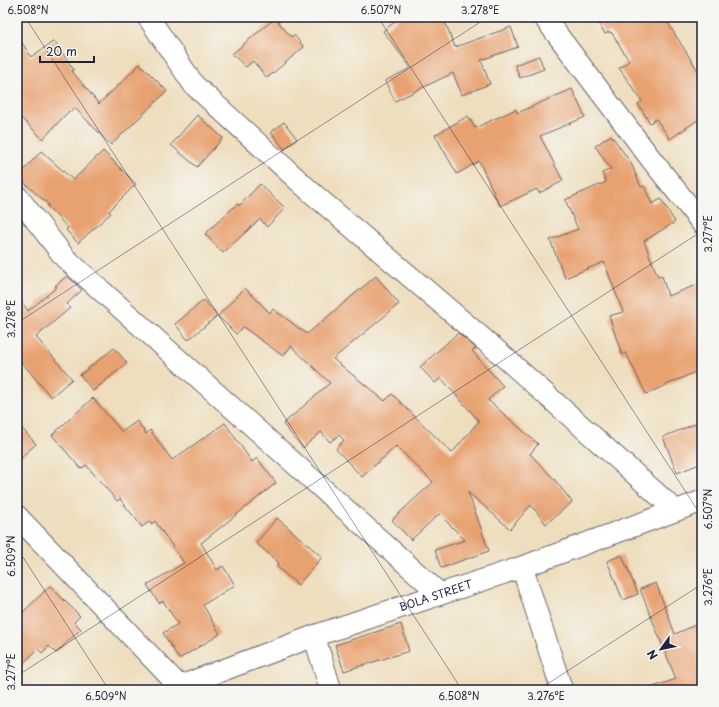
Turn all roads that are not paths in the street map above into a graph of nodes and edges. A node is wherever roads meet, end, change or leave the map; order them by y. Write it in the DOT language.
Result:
graph roads {
  1 [pos="148,17"];
  2 [pos="544,17"];
  3 [pos="17,196"];
  4 [pos="702,223"];
  5 [pos="702,501"];
  6 [pos="675,510"];
  7 [pos="17,516"];
  8 [pos="522,567"];
  9 [pos="440,594"];
  10 [pos="314,636"];
  11 [pos="174,688"];
  12 [pos="331,690"];
  13 [pos="562,690"];
  1 -- 6 [label="street"];
  2 -- 4 [label="street"];
  3 -- 9 [label="street"];
  5 -- 6 [label="street, BOLA STREET"];
  6 -- 8 [label="street, BOLA STREET"];
  7 -- 11 [label="street"];
  8 -- 9 [label="street, BOLA STREET"];
  8 -- 13 [label="street"];
  9 -- 10 [label="street, BOLA STREET"];
  10 -- 11 [label="street, BOLA STREET"];
  10 -- 12 [label="street"];
}
